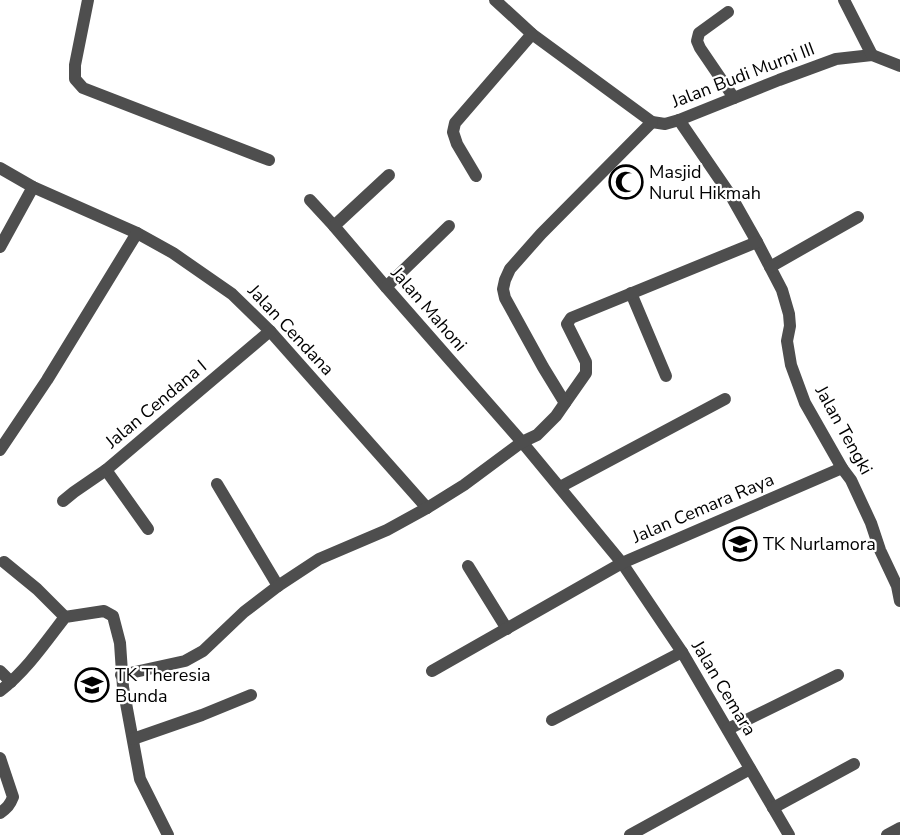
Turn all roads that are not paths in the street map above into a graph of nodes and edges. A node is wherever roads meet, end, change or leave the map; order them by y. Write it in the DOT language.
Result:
graph roads {
  1 [pos="88,0"];
  2 [pos="495,0"];
  3 [pos="844,0"];
  4 [pos="728,12"];
  5 [pos="532,34"];
  6 [pos="872,55"];
  7 [pos="900,66"];
  8 [pos="734,98"];
  9 [pos="679,120"];
  10 [pos="652,122"];
  11 [pos="269,160"];
  12 [pos="0,168"];
  13 [pos="389,175"];
  14 [pos="476,176"];
  15 [pos="33,187"];
  16 [pos="310,200"];
  17 [pos="858,217"];
  18 [pos="334,226"];
  19 [pos="449,226"];
  20 [pos="137,233"];
  21 [pos="757,242"];
  22 [pos="0,247"];
  23 [pos="770,267"];
  24 [pos="386,287"];
  25 [pos="631,293"];
  26 [pos="270,331"];
  27 [pos="666,376"];
  28 [pos="725,399"];
  29 [pos="565,403"];
  30 [pos="522,442"];
  31 [pos="0,450"];
  32 [pos="842,468"];
  33 [pos="106,470"];
  34 [pos="217,484"];
  35 [pos="560,487"];
  36 [pos="63,501"];
  37 [pos="427,508"];
  38 [pos="147,529"];
  39 [pos="4,561"];
  40 [pos="622,563"];
  41 [pos="468,566"];
  42 [pos="278,586"];
  43 [pos="900,601"];
  44 [pos="65,617"];
  45 [pos="507,629"];
  46 [pos="682,652"];
  47 [pos="0,671"];
  48 [pos="432,671"];
  49 [pos="121,675"];
  50 [pos="838,675"];
  51 [pos="11,682"];
  52 [pos="0,691"];
  53 [pos="250,695"];
  54 [pos="552,720"];
  55 [pos="728,729"];
  56 [pos="133,739"];
  57 [pos="0,758"];
  58 [pos="854,764"];
  59 [pos="750,769"];
  60 [pos="773,808"];
  61 [pos="0,813"];
  62 [pos="900,828"];
  63 [pos="168,835"];
  64 [pos="630,835"];
  65 [pos="789,835"];
  66 [pos="887,835"];
  1 -- 11 [label="street"];
  2 -- 5 [label="street, Jalan Budi Murni III"];
  3 -- 6 [label="street"];
  4 -- 8 [label="street"];
  5 -- 10 [label="street, Jalan Budi Murni III"];
  5 -- 14 [label="street"];
  6 -- 7 [label="street, Jalan Budi Murni III"];
  6 -- 8 [label="street, Jalan Budi Murni III"];
  8 -- 9 [label="street, Jalan Budi Murni III"];
  9 -- 10 [label="street, Jalan Budi Murni III"];
  9 -- 21 [label="street, Jalan Tengki"];
  10 -- 29 [label="street"];
  12 -- 15 [label="street, Jalan Cendana"];
  13 -- 18 [label="street"];
  15 -- 20 [label="street, Jalan Cendana"];
  15 -- 22 [label="street"];
  16 -- 18 [label="street, Jalan Mahoni"];
  17 -- 23 [label="street"];
  18 -- 24 [label="street, Jalan Mahoni"];
  19 -- 24 [label="street"];
  20 -- 26 [label="street, Jalan Cendana"];
  20 -- 31 [label="street"];
  21 -- 23 [label="street, Jalan Tengki"];
  21 -- 25 [label="street"];
  23 -- 32 [label="street, Jalan Tengki"];
  24 -- 30 [label="street, Jalan Mahoni"];
  25 -- 27 [label="street"];
  25 -- 29 [label="street"];
  26 -- 33 [label="street, Jalan Cendana I"];
  26 -- 37 [label="street, Jalan Cendana"];
  28 -- 35 [label="street"];
  29 -- 30 [label="street"];
  30 -- 35 [label="street, Jalan Cemara Raya"];
  30 -- 37 [label="street"];
  32 -- 40 [label="street, Jalan Cemara Raya"];
  32 -- 43 [label="street, Jalan Tengki"];
  33 -- 36 [label="street, Jalan Cendana I"];
  33 -- 38 [label="street"];
  34 -- 42 [label="street"];
  35 -- 40 [label="street, Jalan Cemara Raya"];
  37 -- 42 [label="street"];
  39 -- 44 [label="street"];
  40 -- 45 [label="street"];
  40 -- 46 [label="street, Jalan Cemara"];
  41 -- 45 [label="street"];
  42 -- 49 [label="street"];
  44 -- 49 [label="street"];
  44 -- 51 [label="street"];
  45 -- 48 [label="street"];
  46 -- 54 [label="street"];
  46 -- 55 [label="street, Jalan Cemara"];
  47 -- 51 [label="street"];
  49 -- 56 [label="street"];
  50 -- 55 [label="street"];
  51 -- 52 [label="street"];
  53 -- 56 [label="street"];
  55 -- 59 [label="street, Jalan Cemara"];
  56 -- 63 [label="street"];
  57 -- 61 [label="street"];
  58 -- 60 [label="street"];
  59 -- 60 [label="street, Jalan Cemara"];
  59 -- 64 [label="street"];
  60 -- 65 [label="street, Jalan Cemara"];
  62 -- 66 [label="street"];
}
